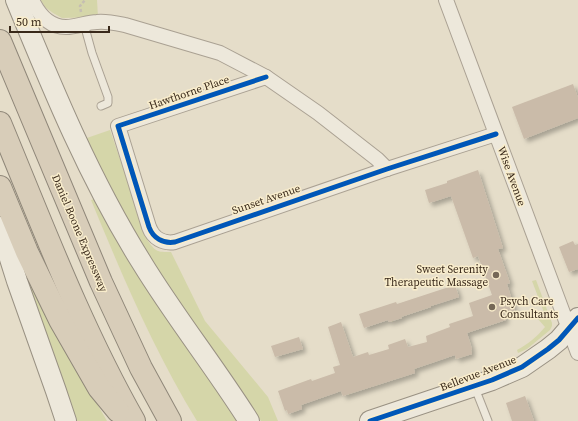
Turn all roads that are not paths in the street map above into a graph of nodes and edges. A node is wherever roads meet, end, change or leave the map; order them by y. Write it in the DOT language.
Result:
graph roads {
  1 [pos="16,0"];
  2 [pos="32,0"];
  3 [pos="446,0"];
  4 [pos="84,24"];
  5 [pos="0,41"];
  6 [pos="266,77"];
  7 [pos="101,106"];
  8 [pos="0,124"];
  9 [pos="118,126"];
  10 [pos="496,134"];
  11 [pos="386,169"];
  12 [pos="0,187"];
  13 [pos="0,227"];
  14 [pos="573,323"];
  15 [pos="578,352"];
  16 [pos="475,386"];
  17 [pos="66,421"];
  18 [pos="126,421"];
  19 [pos="134,421"];
  20 [pos="170,421"];
  21 [pos="249,421"];
  22 [pos="370,421"];
  23 [pos="488,421"];
  1 -- 21 [label="street"];
  2 -- 4 [label="street, Hawthorne Place"];
  3 -- 10 [label="street, Wise Avenue"];
  4 -- 6 [label="street, Hawthorne Place"];
  4 -- 7 [label="lane"];
  5 -- 20 [label="highway, Daniel Boone Expressway"];
  6 -- 9 [label="street, Hawthorne Place"];
  6 -- 11 [label="street, Hawthorne Place"];
  8 -- 19 [label="highway"];
  9 -- 11 [label="street, Sunset Avenue"];
  10 -- 11 [label="street, Sunset Avenue"];
  10 -- 14 [label="street, Wise Avenue"];
  12 -- 18 [label="highway"];
  13 -- 17 [label="street"];
  14 -- 15 [label="street, Wise Avenue"];
  14 -- 16 [label="street, Bellevue Avenue"];
  16 -- 22 [label="street, Bellevue Avenue"];
  16 -- 23 [label="lane"];
}
